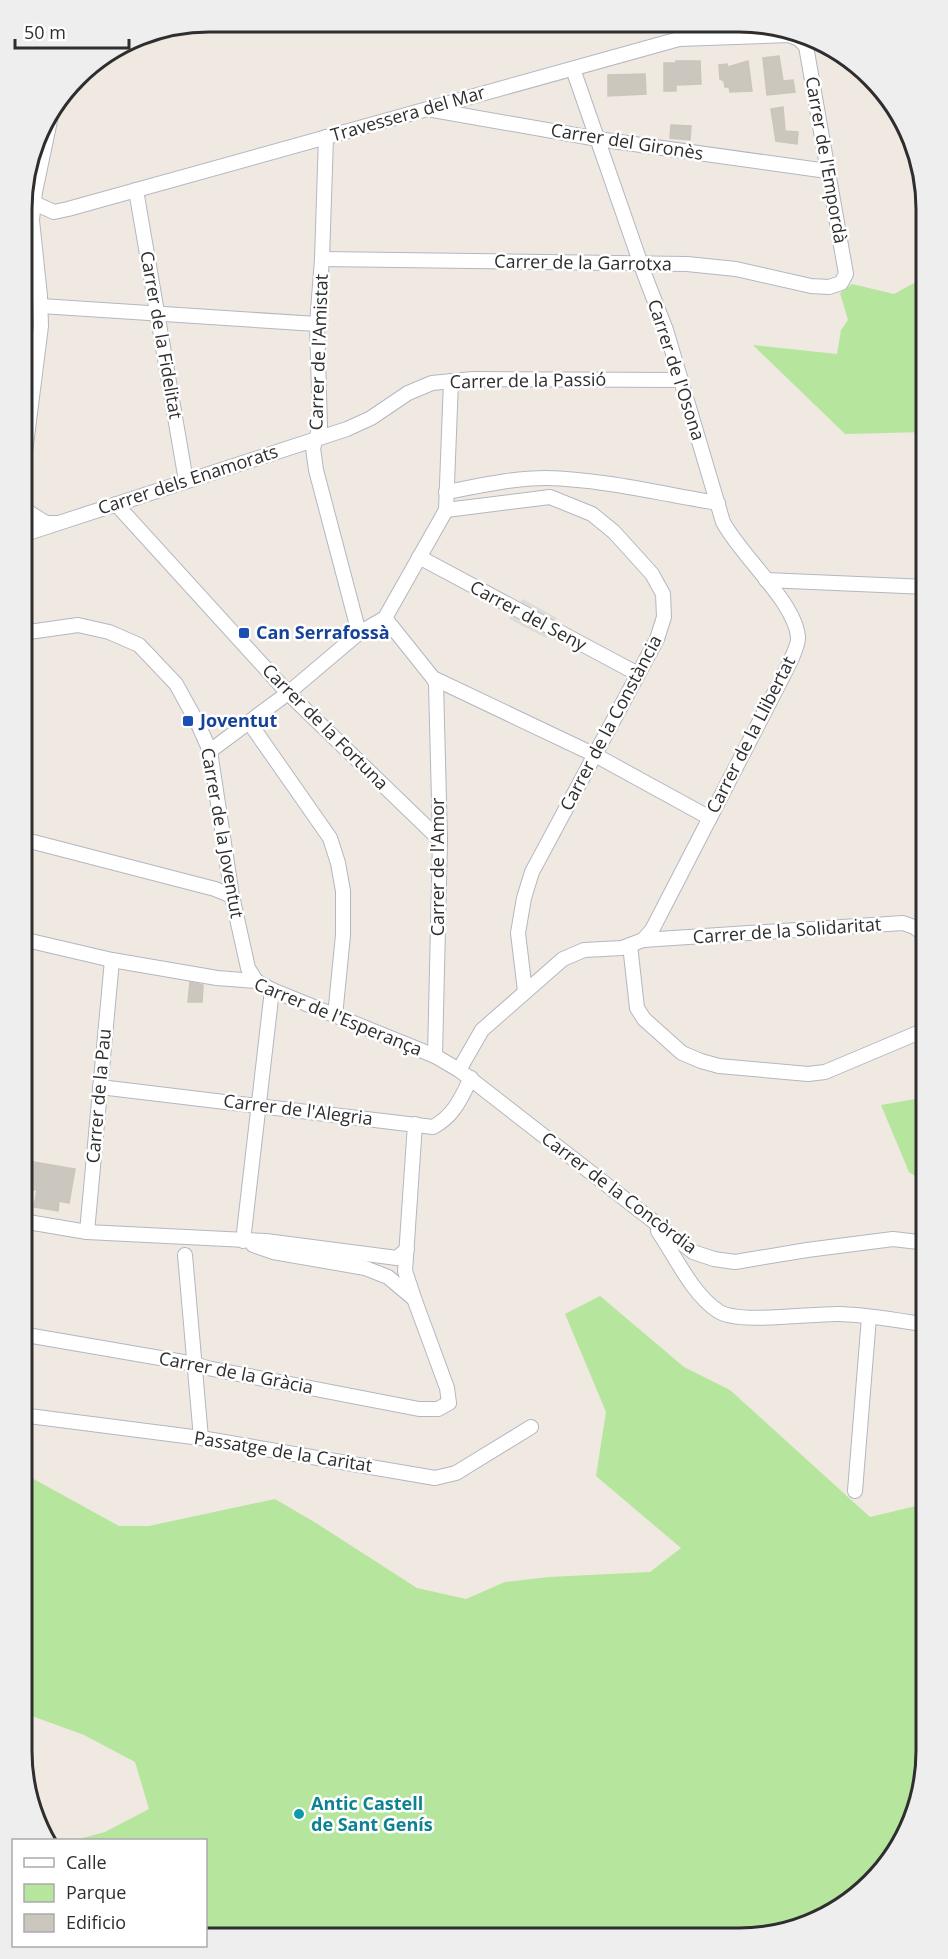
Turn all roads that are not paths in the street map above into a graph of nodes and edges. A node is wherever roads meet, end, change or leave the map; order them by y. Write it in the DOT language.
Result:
graph roads {
  1 [pos="776,35"];
  2 [pos="804,44"];
  3 [pos="573,69"];
  4 [pos="428,109"];
  5 [pos="326,137"];
  6 [pos="598,138"];
  7 [pos="42,151"];
  8 [pos="36,171"];
  9 [pos="827,171"];
  10 [pos="136,190"];
  11 [pos="32,204"];
  12 [pos="32,220"];
  13 [pos="322,259"];
  14 [pos="642,265"];
  15 [pos="842,283"];
  16 [pos="40,306"];
  17 [pos="158,314"];
  18 [pos="317,324"];
  19 [pos="32,375"];
  20 [pos="681,380"];
  21 [pos="450,381"];
  22 [pos="317,437"];
  23 [pos="186,481"];
  24 [pos="446,492"];
  25 [pos="718,503"];
  26 [pos="116,504"];
  27 [pos="447,510"];
  28 [pos="32,514"];
  29 [pos="59,523"];
  30 [pos="32,532"];
  31 [pos="418,557"];
  32 [pos="766,580"];
  33 [pos="916,587"];
  34 [pos="385,618"];
  35 [pos="32,632"];
  36 [pos="359,633"];
  37 [pos="638,674"];
  38 [pos="433,678"];
  39 [pos="288,693"];
  40 [pos="249,722"];
  41 [pos="210,751"];
  42 [pos="595,755"];
  43 [pos="710,818"];
  44 [pos="440,840"];
  45 [pos="32,842"];
  46 [pos="232,896"];
  47 [pos="916,928"];
  48 [pos="32,941"];
  49 [pos="636,943"];
  50 [pos="112,960"];
  51 [pos="256,981"];
  52 [pos="272,990"];
  53 [pos="525,991"];
  54 [pos="335,1016"];
  55 [pos="916,1034"];
  56 [pos="435,1056"];
  57 [pos="459,1070"];
  58 [pos="471,1078"];
  59 [pos="100,1087"];
  60 [pos="258,1106"];
  61 [pos="415,1124"];
  62 [pos="652,1222"];
  63 [pos="32,1223"];
  64 [pos="87,1232"];
  65 [pos="243,1241"];
  66 [pos="916,1242"];
  67 [pos="407,1248"];
  68 [pos="185,1255"];
  69 [pos="413,1298"];
  70 [pos="869,1317"];
  71 [pos="916,1323"];
  72 [pos="32,1336"];
  73 [pos="195,1364"];
  74 [pos="32,1416"];
  75 [pos="531,1427"];
  76 [pos="201,1438"];
  77 [pos="855,1491"];
  1 -- 3 [label="street, Travessera del Mar"];
  2 -- 9 [label="street, Carrer de l'Empordà"];
  3 -- 4 [label="street, Travessera del Mar"];
  3 -- 6 [label="street, Carrer de l'Osona"];
  4 -- 5 [label="street, Travessera del Mar"];
  4 -- 6 [label="street, Carrer del Gironès"];
  5 -- 10 [label="street, Travessera del Mar"];
  5 -- 13 [label="street, Carrer de l'Amistat"];
  6 -- 9 [label="street, Carrer del Gironès"];
  6 -- 14 [label="street, Carrer de l'Osona"];
  7 -- 8 [label="street"];
  9 -- 15 [label="street, Carrer de l'Empordà"];
  10 -- 11 [label="street, Travessera del Mar"];
  10 -- 17 [label="street, Carrer de la Fidelitat"];
  12 -- 16 [label="street"];
  13 -- 14 [label="street, Carrer de la Garrotxa"];
  13 -- 18 [label="street, Carrer de l'Amistat"];
  14 -- 15 [label="street, Carrer de la Garrotxa"];
  14 -- 20 [label="street, Carrer de l'Osona"];
  16 -- 17 [label="street"];
  16 -- 19 [label="street"];
  17 -- 18 [label="street"];
  17 -- 23 [label="street, Carrer de la Fidelitat"];
  18 -- 22 [label="street, Carrer de l'Amistat"];
  20 -- 21 [label="street, Carrer de la Passió"];
  20 -- 25 [label="street, Carrer de l'Osona"];
  21 -- 22 [label="street, Carrer de la Passió"];
  21 -- 24 [label="street"];
  22 -- 23 [label="street, Carrer dels Enamorats"];
  22 -- 36 [label="street, Carrer de l'Amistat"];
  23 -- 26 [label="street, Carrer dels Enamorats"];
  24 -- 25 [label="street"];
  24 -- 27 [label="street"];
  25 -- 32 [label="street, Carrer de la Llibertat"];
  26 -- 29 [label="street, Carrer dels Enamorats"];
  26 -- 39 [label="street, Carrer de la Fortuna"];
  27 -- 31 [label="street"];
  27 -- 37 [label="street, Carrer de la Constància"];
  28 -- 29 [label="street"];
  29 -- 30 [label="street, Carrer dels Enamorats"];
  31 -- 34 [label="street"];
  31 -- 37 [label="street, Carrer del Seny"];
  32 -- 33 [label="street"];
  32 -- 43 [label="street, Carrer de la Llibertat"];
  34 -- 36 [label="street"];
  34 -- 38 [label="street"];
  35 -- 41 [label="street, Carrer de la Joventut"];
  36 -- 39 [label="street"];
  37 -- 42 [label="street, Carrer de la Constància"];
  38 -- 42 [label="street"];
  38 -- 44 [label="street, Carrer de l'Amor"];
  39 -- 40 [label="street"];
  39 -- 44 [label="street, Carrer de la Fortuna"];
  40 -- 41 [label="street"];
  40 -- 54 [label="street"];
  41 -- 46 [label="street, Carrer de la Joventut"];
  42 -- 43 [label="street"];
  42 -- 53 [label="street, Carrer de la Constància"];
  43 -- 49 [label="street, Carrer de la Llibertat"];
  44 -- 56 [label="street, Carrer de l'Amor"];
  45 -- 46 [label="street"];
  46 -- 51 [label="street, Carrer de la Joventut"];
  47 -- 49 [label="street, Carrer de la Solidaritat"];
  48 -- 50 [label="street, Carrer de l'Esperança"];
  49 -- 53 [label="street, Carrer de la Solidaritat"];
  49 -- 55 [label="street"];
  50 -- 51 [label="street, Carrer de l'Esperança"];
  50 -- 59 [label="street, Carrer de la Pau"];
  51 -- 52 [label="street, Carrer de l'Esperança"];
  52 -- 54 [label="street, Carrer de l'Esperança"];
  52 -- 60 [label="street"];
  53 -- 57 [label="street, Carrer de la Solidaritat"];
  54 -- 56 [label="street, Carrer de l'Esperança"];
  56 -- 57 [label="street, Carrer de l'Esperança"];
  57 -- 58 [label="street, Carrer de l'Esperança"];
  58 -- 61 [label="street, Carrer de l'Alegria"];
  58 -- 62 [label="street, Carrer de la Concòrdia"];
  59 -- 60 [label="street, Carrer de l'Alegria"];
  59 -- 64 [label="street, Carrer de la Pau"];
  60 -- 61 [label="street, Carrer de l'Alegria"];
  60 -- 65 [label="street"];
  61 -- 67 [label="street"];
  62 -- 66 [label="street, Carrer de la Concòrdia"];
  62 -- 70 [label="street"];
  63 -- 64 [label="street"];
  64 -- 65 [label="street"];
  65 -- 67 [label="street"];
  65 -- 69 [label="street"];
  67 -- 69 [label="street"];
  68 -- 73 [label="street"];
  69 -- 73 [label="street, Carrer de la Gràcia"];
  70 -- 71 [label="street"];
  70 -- 77 [label="street"];
  72 -- 73 [label="street, Carrer de la Gràcia"];
  73 -- 76 [label="street"];
  74 -- 76 [label="street, Passatge de la Caritat"];
  75 -- 76 [label="street, Passatge de la Caritat"];
}
